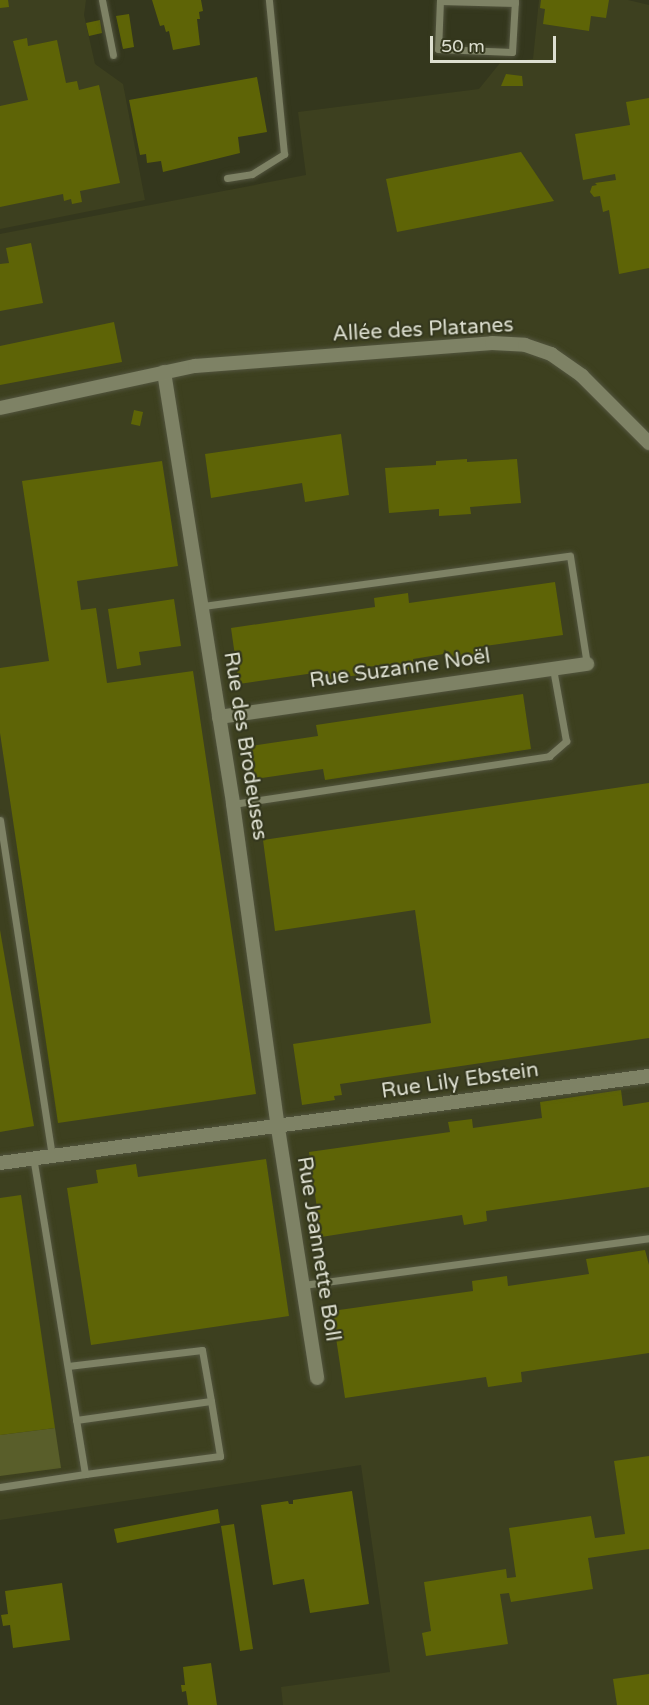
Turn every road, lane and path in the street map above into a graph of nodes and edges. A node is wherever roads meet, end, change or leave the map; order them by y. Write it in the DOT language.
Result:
graph roads {
  1 [pos="102,0"];
  2 [pos="269,0"];
  3 [pos="441,0"];
  4 [pos="515,1"];
  5 [pos="113,55"];
  6 [pos="227,178"];
  7 [pos="164,372"];
  8 [pos="0,408"];
  9 [pos="649,443"];
  10 [pos="202,606"];
  11 [pos="587,664"];
  12 [pos="554,669"];
  13 [pos="219,717"];
  14 [pos="233,804"];
  15 [pos="0,820"];
  16 [pos="649,1076"];
  17 [pos="278,1128"];
  18 [pos="52,1156"];
  19 [pos="33,1158"];
  20 [pos="0,1163"];
  21 [pos="649,1238"];
  22 [pos="303,1285"];
  23 [pos="68,1366"];
  24 [pos="317,1378"];
  25 [pos="211,1401"];
  26 [pos="76,1420"];
  27 [pos="85,1474"];
  28 [pos="0,1487"];
  1 -- 5 [label="lane"];
  2 -- 6 [label="lane"];
  3 -- 4 [label="lane"];
  3 -- 4 [label="lane"];
  7 -- 8 [label="street, Allée des Platanes"];
  7 -- 9 [label="street, Allée des Platanes"];
  7 -- 10 [label="street, Rue des Brodeuses"];
  10 -- 11 [label="lane"];
  10 -- 13 [label="street, Rue des Brodeuses"];
  11 -- 12 [label="street, Rue Suzanne Noël"];
  12 -- 13 [label="street, Rue Suzanne Noël"];
  12 -- 14 [label="lane"];
  13 -- 14 [label="street, Rue des Brodeuses"];
  14 -- 17 [label="street, Rue des Brodeuses"];
  15 -- 18 [label="lane"];
  16 -- 17 [label="street, Rue Lily Ebstein"];
  17 -- 18 [label="street, Rue Lily Ebstein"];
  17 -- 22 [label="street, Rue Jeannette Boll"];
  18 -- 19 [label="street, Rue Lily Ebstein"];
  19 -- 20 [label="street, Rue Lily Ebstein"];
  19 -- 23 [label="lane"];
  21 -- 22 [label="lane"];
  22 -- 24 [label="street, Rue Jeannette Boll"];
  23 -- 25 [label="lane"];
  23 -- 26 [label="lane"];
  25 -- 26 [label="lane"];
  25 -- 27 [label="lane"];
  26 -- 27 [label="lane"];
  27 -- 28 [label="lane"];
}
